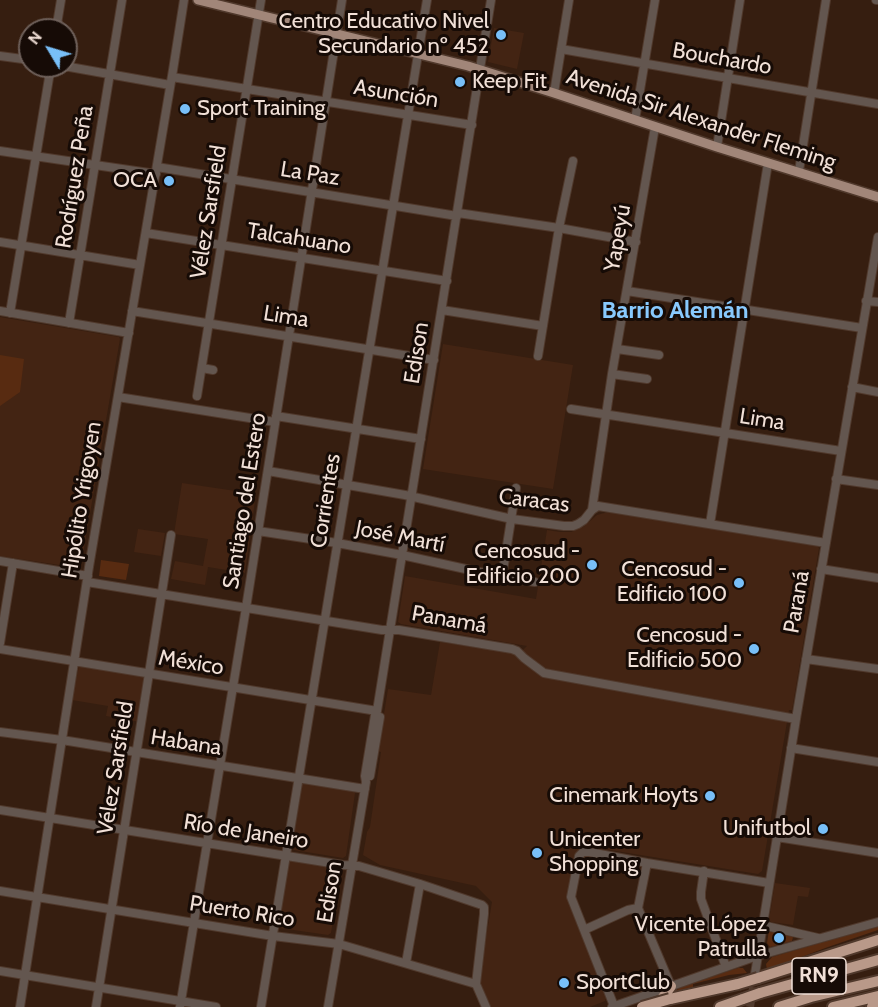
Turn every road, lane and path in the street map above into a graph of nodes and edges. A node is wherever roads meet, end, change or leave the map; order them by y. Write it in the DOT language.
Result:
graph roads {
  1 [pos="61,0"];
  2 [pos="122,0"];
  3 [pos="184,0"];
  4 [pos="198,0"];
  5 [pos="261,0"];
  6 [pos="342,0"];
  7 [pos="427,0"];
  8 [pos="491,0"];
  9 [pos="569,0"];
  10 [pos="655,0"];
  11 [pos="740,0"];
  12 [pos="826,0"];
  13 [pos="259,15"];
  14 [pos="58,18"];
  15 [pos="337,34"];
  16 [pos="561,49"];
  17 [pos="418,53"];
  18 [pos="0,56"];
  19 [pos="18,58"];
  20 [pos="644,64"];
  21 [pos="78,69"];
  22 [pos="480,70"];
  23 [pos="110,75"];
  24 [pos="49,78"];
  25 [pos="727,78"];
  26 [pos="171,81"];
  27 [pos="247,88"];
  28 [pos="812,92"];
  29 [pos="554,93"];
  30 [pos="326,101"];
  31 [pos="878,104"];
  32 [pos="408,115"];
  33 [pos="635,120"];
  34 [pos="472,125"];
  35 [pos="655,127"];
  36 [pos="717,147"];
  37 [pos="0,151"];
  38 [pos="36,156"];
  39 [pos="573,161"];
  40 [pos="768,163"];
  41 [pos="94,165"];
  42 [pos="156,171"];
  43 [pos="799,171"];
  44 [pos="232,180"];
  45 [pos="312,192"];
  46 [pos="878,197"];
  47 [pos="393,205"];
  48 [pos="458,214"];
  49 [pos="559,228"];
  50 [pos="146,233"];
  51 [pos="878,237"];
  52 [pos="0,242"];
  53 [pos="636,242"];
  54 [pos="21,245"];
  55 [pos="222,245"];
  56 [pos="80,255"];
  57 [pos="302,258"];
  58 [pos="140,265"];
  59 [pos="382,271"];
  60 [pos="447,281"];
  61 [pos="627,291"];
  62 [pos="866,300"];
  63 [pos="878,302"];
  64 [pos="744,309"];
  65 [pos="442,310"];
  66 [pos="0,311"];
  67 [pos="132,311"];
  68 [pos="10,313"];
  69 [pos="69,323"];
  70 [pos="209,323"];
  71 [pos="543,326"];
  72 [pos="862,328"];
  73 [pos="129,333"];
  74 [pos="289,336"];
  75 [pos="369,349"];
  76 [pos="617,349"];
  77 [pos="659,355"];
  78 [pos="538,356"];
  79 [pos="434,360"];
  80 [pos="202,368"];
  81 [pos="213,370"];
  82 [pos="612,374"];
  83 [pos="647,379"];
  84 [pos="852,387"];
  85 [pos="878,392"];
  86 [pos="197,396"];
  87 [pos="118,397"];
  88 [pos="571,409"];
  89 [pos="607,415"];
  90 [pos="276,419"];
  91 [pos="356,429"];
  92 [pos="725,432"];
  93 [pos="421,439"];
  94 [pos="841,451"];
  95 [pos="268,471"];
  96 [pos="836,478"];
  97 [pos="347,484"];
  98 [pos="878,485"];
  99 [pos="516,488"];
  100 [pos="412,496"];
  101 [pos="592,510"];
  102 [pos="512,519"];
  103 [pos="710,524"];
  104 [pos="258,531"];
  105 [pos="171,535"];
  106 [pos="337,543"];
  107 [pos="826,543"];
  108 [pos="402,555"];
  109 [pos="0,561"];
  110 [pos="13,563"];
  111 [pos="821,569"];
  112 [pos="502,577"];
  113 [pos="878,578"];
  114 [pos="87,579"];
  115 [pos="534,582"];
  116 [pos="162,595"];
  117 [pos="246,608"];
  118 [pos="324,621"];
  119 [pos="390,630"];
  120 [pos="0,644"];
  121 [pos="0,649"];
  122 [pos="806,659"];
  123 [pos="74,662"];
  124 [pos="878,669"];
  125 [pos="149,674"];
  126 [pos="233,688"];
  127 [pos="311,700"];
  128 [pos="377,711"];
  129 [pos="796,719"];
  130 [pos="0,732"];
  131 [pos="62,740"];
  132 [pos="791,748"];
  133 [pos="137,753"];
  134 [pos="878,762"];
  135 [pos="220,766"];
  136 [pos="298,779"];
  137 [pos="366,786"];
  138 [pos="0,810"];
  139 [pos="50,819"];
  140 [pos="124,830"];
  141 [pos="777,837"];
  142 [pos="207,843"];
  143 [pos="878,853"];
  144 [pos="286,856"];
  145 [pos="647,863"];
  146 [pos="352,865"];
  147 [pos="704,871"];
  148 [pos="769,883"];
  149 [pos="420,884"];
  150 [pos="0,891"];
  151 [pos="37,897"];
  152 [pos="638,908"];
  153 [pos="112,909"];
  154 [pos="878,921"];
  155 [pos="194,923"];
  156 [pos="762,925"];
  157 [pos="584,930"];
  158 [pos="878,933"];
  159 [pos="273,936"];
  160 [pos="819,938"];
  161 [pos="878,940"];
  162 [pos="339,944"];
  163 [pos="757,956"];
  164 [pos="878,960"];
  165 [pos="406,963"];
  166 [pos="726,967"];
  167 [pos="0,971"];
  168 [pos="778,972"];
  169 [pos="755,974"];
  170 [pos="25,975"];
  171 [pos="878,981"];
  172 [pos="476,984"];
  173 [pos="671,986"];
  174 [pos="99,988"];
  175 [pos="878,996"];
  176 [pos="180,1004"];
  177 [pos="613,1006"];
  178 [pos="878,1006"];
  179 [pos="20,1007"];
  180 [pos="96,1007"];
  181 [pos="216,1007"];
  182 [pos="261,1007"];
  183 [pos="328,1007"];
  184 [pos="486,1007"];
  185 [pos="642,1007"];
  186 [pos="656,1007"];
  187 [pos="720,1007"];
  188 [pos="779,1007"];
  189 [pos="833,1007"];
  190 [pos="872,1007"];
  1 -- 14 [label="street"];
  2 -- 23 [label="street, Rodríguez Peña"];
  3 -- 26 [label="street, Hipólito Yrigoyen"];
  4 -- 13 [label="main road, Avenida Sir Alexander Fleming"];
  5 -- 13 [label="street, Vélez Sarsfield"];
  6 -- 15 [label="street, Santiago del Estero"];
  7 -- 17 [label="street, Corrientes"];
  8 -- 22 [label="street, Edison"];
  9 -- 16 [label="street"];
  10 -- 20 [label="street"];
  11 -- 25 [label="street"];
  12 -- 28 [label="street"];
  13 -- 15 [label="main road, Avenida Sir Alexander Fleming"];
  13 -- 27 [label="street, Vélez Sarsfield"];
  15 -- 17 [label="main road, Avenida Sir Alexander Fleming"];
  15 -- 30 [label="street, Santiago del Estero"];
  16 -- 20 [label="street, Bouchardo"];
  16 -- 29 [label="street"];
  17 -- 22 [label="main road, Avenida Sir Alexander Fleming"];
  17 -- 32 [label="street, Corrientes"];
  18 -- 19 [label="street"];
  20 -- 25 [label="street, Bouchardo"];
  20 -- 33 [label="street"];
  21 -- 23 [label="street, Asunción"];
  22 -- 29 [label="main road, Avenida Sir Alexander Fleming"];
  22 -- 34 [label="street, Edison"];
  23 -- 26 [label="street, Asunción"];
  23 -- 41 [label="street, Rodríguez Peña"];
  24 -- 38 [label="street"];
  25 -- 28 [label="street, Bouchardo"];
  25 -- 36 [label="street"];
  26 -- 27 [label="street, Asunción"];
  26 -- 42 [label="street, Hipólito Yrigoyen"];
  27 -- 30 [label="street, Asunción"];
  27 -- 44 [label="street, Vélez Sarsfield"];
  28 -- 31 [label="street, Bouchardo"];
  28 -- 43 [label="street"];
  29 -- 33 [label="main road, Avenida Sir Alexander Fleming"];
  30 -- 32 [label="street, Asunción"];
  30 -- 45 [label="street, Santiago del Estero"];
  32 -- 34 [label="street, Asunción"];
  32 -- 47 [label="street, Corrientes"];
  33 -- 35 [label="main road, Avenida Sir Alexander Fleming"];
  34 -- 48 [label="street, Edison"];
  35 -- 36 [label="main road, Avenida Sir Alexander Fleming"];
  35 -- 53 [label="street, Yapeyú"];
  36 -- 40 [label="main road, Avenida Sir Alexander Fleming"];
  37 -- 38 [label="street, La Paz"];
  38 -- 41 [label="street, La Paz"];
  38 -- 54 [label="street"];
  39 -- 49 [label="street"];
  40 -- 43 [label="main road, Avenida Sir Alexander Fleming"];
  40 -- 64 [label="street"];
  41 -- 42 [label="street, La Paz"];
  41 -- 56 [label="street, Rodríguez Peña"];
  42 -- 44 [label="street, La Paz"];
  42 -- 50 [label="street, Hipólito Yrigoyen"];
  43 -- 46 [label="main road, Avenida Sir Alexander Fleming"];
  44 -- 45 [label="street, La Paz"];
  44 -- 55 [label="street, Vélez Sarsfield"];
  45 -- 47 [label="street, La Paz"];
  45 -- 57 [label="street, Santiago del Estero"];
  47 -- 48 [label="street, La Paz"];
  47 -- 59 [label="street, Corrientes"];
  48 -- 49 [label="street, La Paz"];
  48 -- 60 [label="street, Edison"];
  49 -- 53 [label="street, La Paz"];
  49 -- 71 [label="street"];
  50 -- 55 [label="street, Talcahuano"];
  50 -- 58 [label="street, Hipólito Yrigoyen"];
  51 -- 62 [label="street, Paraná"];
  52 -- 54 [label="street"];
  53 -- 61 [label="street, Yapeyú"];
  54 -- 56 [label="street"];
  54 -- 68 [label="street"];
  55 -- 57 [label="street, Talcahuano"];
  55 -- 70 [label="street, Vélez Sarsfield"];
  56 -- 58 [label="street"];
  56 -- 69 [label="street, Rodríguez Peña"];
  57 -- 59 [label="street, Talcahuano"];
  57 -- 74 [label="street, Santiago del Estero"];
  58 -- 67 [label="street, Hipólito Yrigoyen"];
  59 -- 60 [label="street, Talcahuano"];
  59 -- 75 [label="street, Corrientes"];
  60 -- 65 [label="street, Edison"];
  61 -- 64 [label="street"];
  61 -- 76 [label="street, Yapeyú"];
  62 -- 63 [label="street"];
  62 -- 72 [label="street, Paraná"];
  64 -- 72 [label="street"];
  64 -- 92 [label="street"];
  65 -- 71 [label="street"];
  65 -- 79 [label="street, Edison"];
  66 -- 68 [label="street"];
  67 -- 70 [label="street, Lima"];
  67 -- 73 [label="street, Hipólito Yrigoyen"];
  68 -- 69 [label="street"];
  69 -- 73 [label="street"];
  70 -- 74 [label="street, Lima"];
  70 -- 80 [label="street, Vélez Sarsfield"];
  71 -- 78 [label="street"];
  72 -- 84 [label="street, Paraná"];
  73 -- 87 [label="street, Hipólito Yrigoyen"];
  74 -- 75 [label="street, Lima"];
  74 -- 90 [label="street, Santiago del Estero"];
  75 -- 79 [label="street, Lima"];
  75 -- 91 [label="street, Corrientes"];
  76 -- 77 [label="street"];
  76 -- 82 [label="street, Yapeyú"];
  79 -- 93 [label="street, Edison"];
  80 -- 81 [label="street"];
  80 -- 86 [label="street, Vélez Sarsfield"];
  82 -- 83 [label="street"];
  82 -- 89 [label="street, Yapeyú"];
  84 -- 85 [label="street"];
  84 -- 94 [label="street, Paraná"];
  87 -- 90 [label="street"];
  87 -- 114 [label="street, Hipólito Yrigoyen"];
  88 -- 89 [label="street, Lima"];
  89 -- 92 [label="street, Lima"];
  89 -- 101 [label="street, Yapeyú"];
  90 -- 91 [label="street"];
  90 -- 95 [label="street, Santiago del Estero"];
  91 -- 93 [label="street"];
  91 -- 97 [label="street, Corrientes"];
  92 -- 94 [label="street, Lima"];
  92 -- 103 [label="street"];
  93 -- 100 [label="street, Edison"];
  94 -- 96 [label="street, Paraná"];
  95 -- 97 [label="street, Caracas"];
  95 -- 104 [label="street, Santiago del Estero"];
  96 -- 98 [label="street"];
  96 -- 107 [label="street, Paraná"];
  97 -- 100 [label="street, Caracas"];
  97 -- 106 [label="street, Corrientes"];
  99 -- 102 [label="street"];
  100 -- 102 [label="street, Caracas"];
  100 -- 108 [label="street, Edison"];
  101 -- 102 [label="street, Caracas"];
  101 -- 103 [label="street, Caracas"];
  102 -- 112 [label="street"];
  103 -- 107 [label="street, Caracas"];
  104 -- 106 [label="street, José Martí"];
  104 -- 117 [label="street, Santiago del Estero"];
  105 -- 116 [label="street, Vélez Sarsfield"];
  106 -- 108 [label="street, José Martí"];
  106 -- 118 [label="street, Corrientes"];
  107 -- 111 [label="street, Paraná"];
  108 -- 112 [label="street, José Martí"];
  108 -- 119 [label="street, Edison"];
  109 -- 110 [label="street, Panamá"];
  110 -- 114 [label="street, Panamá"];
  110 -- 120 [label="street"];
  111 -- 113 [label="street"];
  111 -- 122 [label="street, Paraná"];
  112 -- 115 [label="street, José Martí"];
  114 -- 116 [label="street, Panamá"];
  114 -- 123 [label="street, Hipólito Yrigoyen"];
  116 -- 117 [label="street, Panamá"];
  116 -- 125 [label="street, Vélez Sarsfield"];
  117 -- 118 [label="street, Panamá"];
  117 -- 126 [label="street, Santiago del Estero"];
  118 -- 119 [label="street, Panamá"];
  118 -- 127 [label="street, Corrientes"];
  119 -- 128 [label="street, Edison"];
  119 -- 129 [label="street, Panamá"];
  121 -- 123 [label="street, México"];
  122 -- 124 [label="street"];
  122 -- 129 [label="street, Paraná"];
  123 -- 125 [label="street, México"];
  123 -- 131 [label="street, Hipólito Yrigoyen"];
  125 -- 126 [label="street, México"];
  125 -- 133 [label="street, Vélez Sarsfield"];
  126 -- 127 [label="street, México"];
  126 -- 135 [label="street, Santiago del Estero"];
  127 -- 128 [label="street, México"];
  127 -- 136 [label="street, Corrientes"];
  128 -- 137 [label="street, Edison"];
  129 -- 132 [label="street, Paraná"];
  130 -- 131 [label="street, Habana"];
  131 -- 133 [label="street, Habana"];
  131 -- 139 [label="street, Hipólito Yrigoyen"];
  132 -- 134 [label="street"];
  132 -- 141 [label="street, Paraná"];
  133 -- 135 [label="street, Habana"];
  133 -- 140 [label="street, Vélez Sarsfield"];
  135 -- 136 [label="street, Habana"];
  135 -- 142 [label="street, Santiago del Estero"];
  136 -- 137 [label="street, Habana"];
  136 -- 144 [label="street, Corrientes"];
  137 -- 146 [label="street, Edison"];
  138 -- 139 [label="street, Río de Janeiro"];
  139 -- 140 [label="street, Río de Janeiro"];
  139 -- 151 [label="street, Hipólito Yrigoyen"];
  140 -- 142 [label="street, Río de Janeiro"];
  140 -- 153 [label="street, Vélez Sarsfield"];
  141 -- 143 [label="street"];
  141 -- 148 [label="street, Paraná"];
  142 -- 144 [label="street, Río de Janeiro"];
  142 -- 155 [label="street, Santiago del Estero"];
  144 -- 146 [label="street, Río de Janeiro"];
  144 -- 159 [label="street, Corrientes"];
  145 -- 147 [label="street"];
  145 -- 152 [label="street"];
  145 -- 157 [label="street"];
  146 -- 149 [label="street, Río de Janeiro"];
  146 -- 162 [label="street, Edison"];
  147 -- 148 [label="street"];
  147 -- 166 [label="street"];
  148 -- 156 [label="street, Paraná"];
  149 -- 165 [label="street"];
  149 -- 172 [label="street, Río de Janeiro"];
  150 -- 151 [label="street, Puerto Rico"];
  151 -- 153 [label="street, Puerto Rico"];
  151 -- 170 [label="street, Hipólito Yrigoyen"];
  152 -- 157 [label="street"];
  152 -- 173 [label="street"];
  153 -- 155 [label="street, Puerto Rico"];
  153 -- 174 [label="street, Vélez Sarsfield"];
  154 -- 160 [label="street"];
  155 -- 159 [label="street, Puerto Rico"];
  155 -- 176 [label="street, Santiago del Estero"];
  156 -- 160 [label="street"];
  156 -- 163 [label="street, Paraná"];
  157 -- 177 [label="street"];
  158 -- 168 [label="highway"];
  159 -- 162 [label="street, Puerto Rico"];
  159 -- 182 [label="street, Corrientes"];
  160 -- 163 [label="street"];
  161 -- 168 [label="highway"];
  162 -- 165 [label="street, Puerto Rico"];
  162 -- 183 [label="street, Edison"];
  163 -- 166 [label="street"];
  163 -- 169 [label="street, Paraná"];
  164 -- 187 [label="highway, RN9, bridge"];
  165 -- 172 [label="street, Puerto Rico"];
  166 -- 173 [label="street"];
  167 -- 170 [label="street"];
  168 -- 185 [label="highway, bridge"];
  170 -- 174 [label="street"];
  170 -- 179 [label="street, Hipólito Yrigoyen"];
  171 -- 188 [label="highway, RN9"];
  172 -- 184 [label="street"];
  173 -- 177 [label="street"];
  173 -- 186 [label="highway"];
  174 -- 176 [label="street"];
  174 -- 180 [label="street, Vélez Sarsfield"];
  175 -- 189 [label="highway"];
  176 -- 181 [label="street"];
  178 -- 190 [label="highway"];
}
